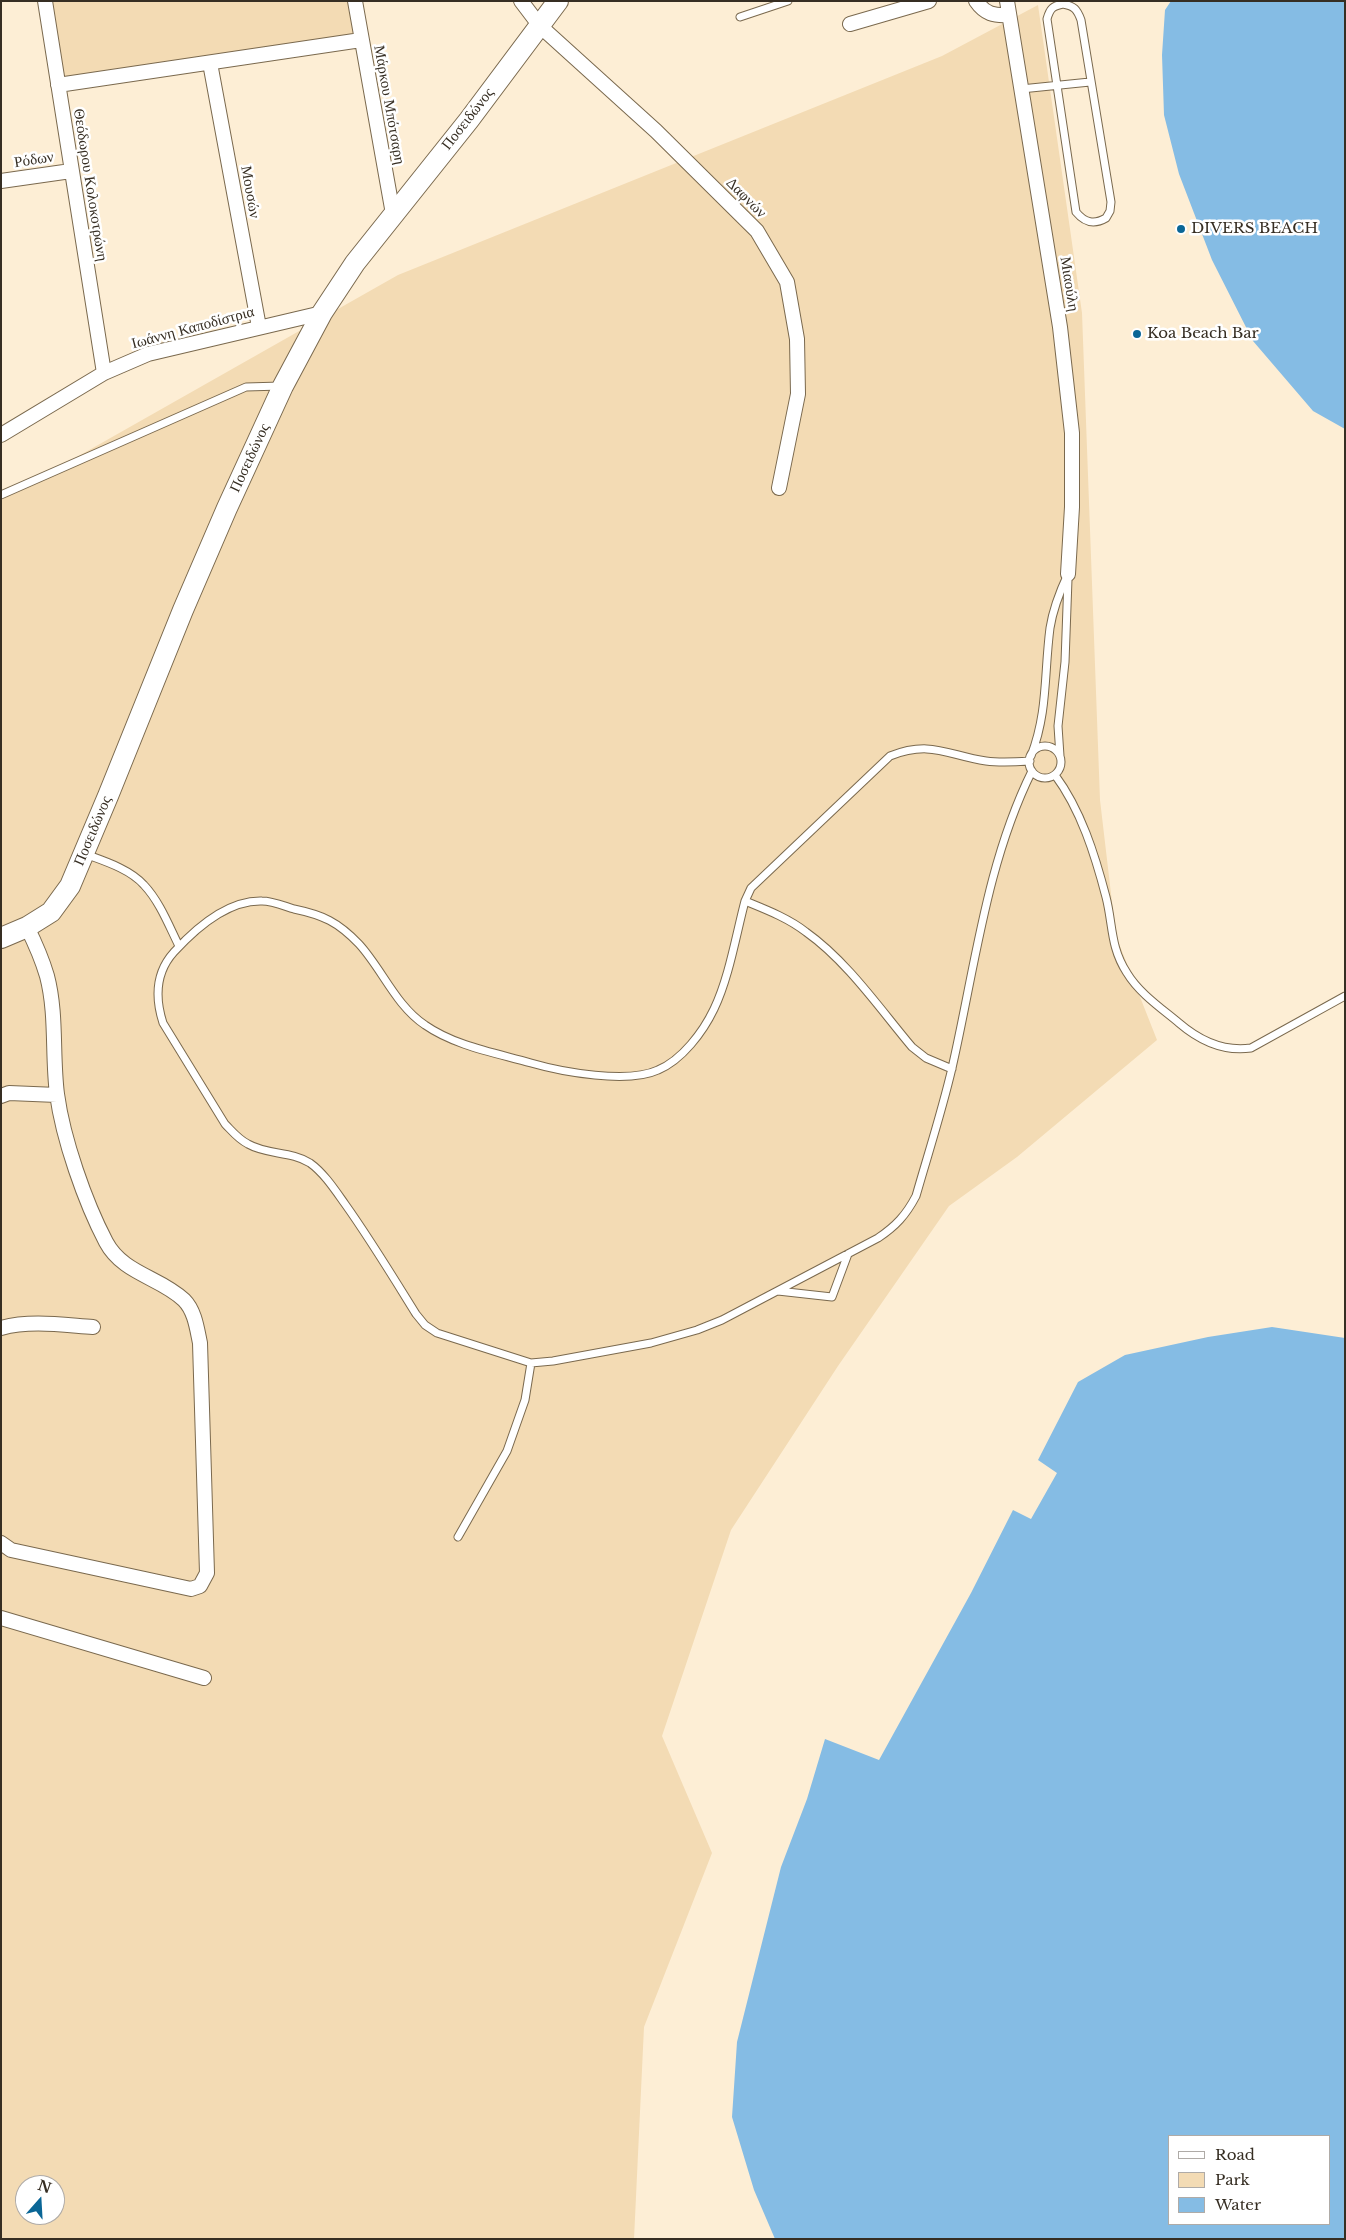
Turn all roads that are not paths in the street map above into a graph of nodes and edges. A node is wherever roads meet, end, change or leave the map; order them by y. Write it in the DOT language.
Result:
graph roads {
  1 [pos="45,1"];
  2 [pos="355,1"];
  3 [pos="521,1"];
  4 [pos="558,1"];
  5 [pos="788,1"];
  6 [pos="929,1"];
  7 [pos="976,1"];
  8 [pos="1008,8"];
  9 [pos="740,17"];
  10 [pos="850,24"];
  11 [pos="540,26"];
  12 [pos="361,40"];
  13 [pos="210,63"];
  14 [pos="1090,82"];
  15 [pos="58,85"];
  16 [pos="1057,85"];
  17 [pos="1021,89"];
  18 [pos="71,171"];
  19 [pos="1,181"];
  20 [pos="393,214"];
  21 [pos="322,313"];
  22 [pos="259,327"];
  23 [pos="104,373"];
  24 [pos="284,386"];
  25 [pos="1,435"];
  26 [pos="779,488"];
  27 [pos="1,495"];
  28 [pos="1068,574"];
  29 [pos="1060,756"];
  30 [pos="1030,759"];
  31 [pos="1032,771"];
  32 [pos="1055,774"];
  33 [pos="84,854"];
  34 [pos="745,901"];
  35 [pos="27,927"];
  36 [pos="1,938"];
  37 [pos="179,946"];
  38 [pos="1345,996"];
  39 [pos="952,1070"];
  40 [pos="57,1094"];
  41 [pos="1,1096"];
  42 [pos="848,1254"];
  43 [pos="777,1291"];
  44 [pos="93,1327"];
  45 [pos="1,1328"];
  46 [pos="531,1363"];
  47 [pos="458,1537"];
  48 [pos="1,1543"];
  49 [pos="1,1618"];
  50 [pos="204,1678"];
  1 -- 15 [label="street, Θεόδωρου Κολοκοτρώνη"];
  2 -- 12 [label="street, Μάρκου Μπότσαρη"];
  3 -- 11 [label="street, Δαφνών"];
  4 -- 11 [label="street, Ποσειδώνος"];
  5 -- 9 [label="lane"];
  6 -- 10 [label="street"];
  7 -- 8 [label="street"];
  8 -- 17 [label="street, Μιαούλη"];
  11 -- 20 [label="street, Ποσειδώνος"];
  11 -- 26 [label="street, Δαφνών"];
  12 -- 13 [label="street"];
  12 -- 20 [label="street, Μάρκου Μπότσαρη"];
  13 -- 15 [label="street"];
  13 -- 22 [label="street, Μουσών"];
  14 -- 16 [label="lane"];
  14 -- 16 [label="lane"];
  14 -- 16 [label="lane"];
  15 -- 18 [label="street, Θεόδωρου Κολοκοτρώνη"];
  16 -- 17 [label="lane"];
  17 -- 28 [label="street, Μιαούλη"];
  18 -- 19 [label="street, Ρόδων"];
  18 -- 23 [label="street, Θεόδωρου Κολοκοτρώνη"];
  20 -- 21 [label="street, Ποσειδώνος"];
  21 -- 22 [label="street, Ιωάννη Καποδίστρια"];
  21 -- 24 [label="street, Ποσειδώνος"];
  22 -- 23 [label="street, Ιωάννη Καποδίστρια"];
  23 -- 25 [label="street, Ιωάννη Καποδίστρια"];
  24 -- 27 [label="lane"];
  24 -- 33 [label="street, Ποσειδώνος"];
  28 -- 29 [label="lane"];
  28 -- 30 [label="lane"];
  29 -- 30 [label="lane"];
  29 -- 32 [label="lane"];
  30 -- 31 [label="lane"];
  30 -- 34 [label="lane"];
  31 -- 32 [label="lane"];
  31 -- 39 [label="lane"];
  32 -- 38 [label="lane"];
  33 -- 35 [label="street, Ποσειδώνος"];
  33 -- 37 [label="lane"];
  34 -- 37 [label="lane"];
  34 -- 39 [label="lane"];
  35 -- 36 [label="street, Ποσειδώνος"];
  35 -- 40 [label="street"];
  37 -- 46 [label="lane"];
  39 -- 42 [label="lane"];
  40 -- 41 [label="street"];
  40 -- 48 [label="street"];
  42 -- 43 [label="lane"];
  42 -- 43 [label="lane"];
  43 -- 46 [label="lane"];
  44 -- 45 [label="street"];
  46 -- 47 [label="lane"];
  49 -- 50 [label="street"];
}
